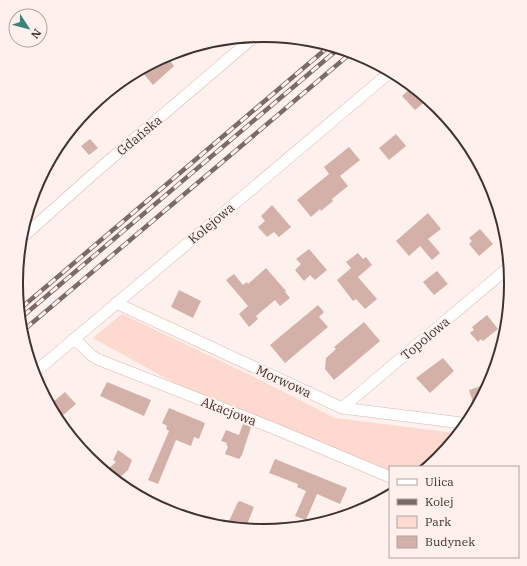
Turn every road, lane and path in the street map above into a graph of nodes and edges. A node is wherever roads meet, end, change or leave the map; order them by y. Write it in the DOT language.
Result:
graph roads {
  1 [pos="248,43"];
  2 [pos="386,76"];
  3 [pos="29,231"];
  4 [pos="503,272"];
  5 [pos="116,303"];
  6 [pos="72,340"];
  7 [pos="39,369"];
  8 [pos="342,408"];
  9 [pos="459,423"];
  10 [pos="389,477"];
  1 -- 3 [label="street, Gdańska"];
  2 -- 5 [label="street, Kolejowa"];
  4 -- 8 [label="street, Topolowa"];
  5 -- 6 [label="street, Kolejowa"];
  5 -- 8 [label="street, Morwowa"];
  6 -- 7 [label="street, Kolejowa"];
  6 -- 10 [label="street, Akacjowa"];
  8 -- 9 [label="street, Morwowa"];
}
